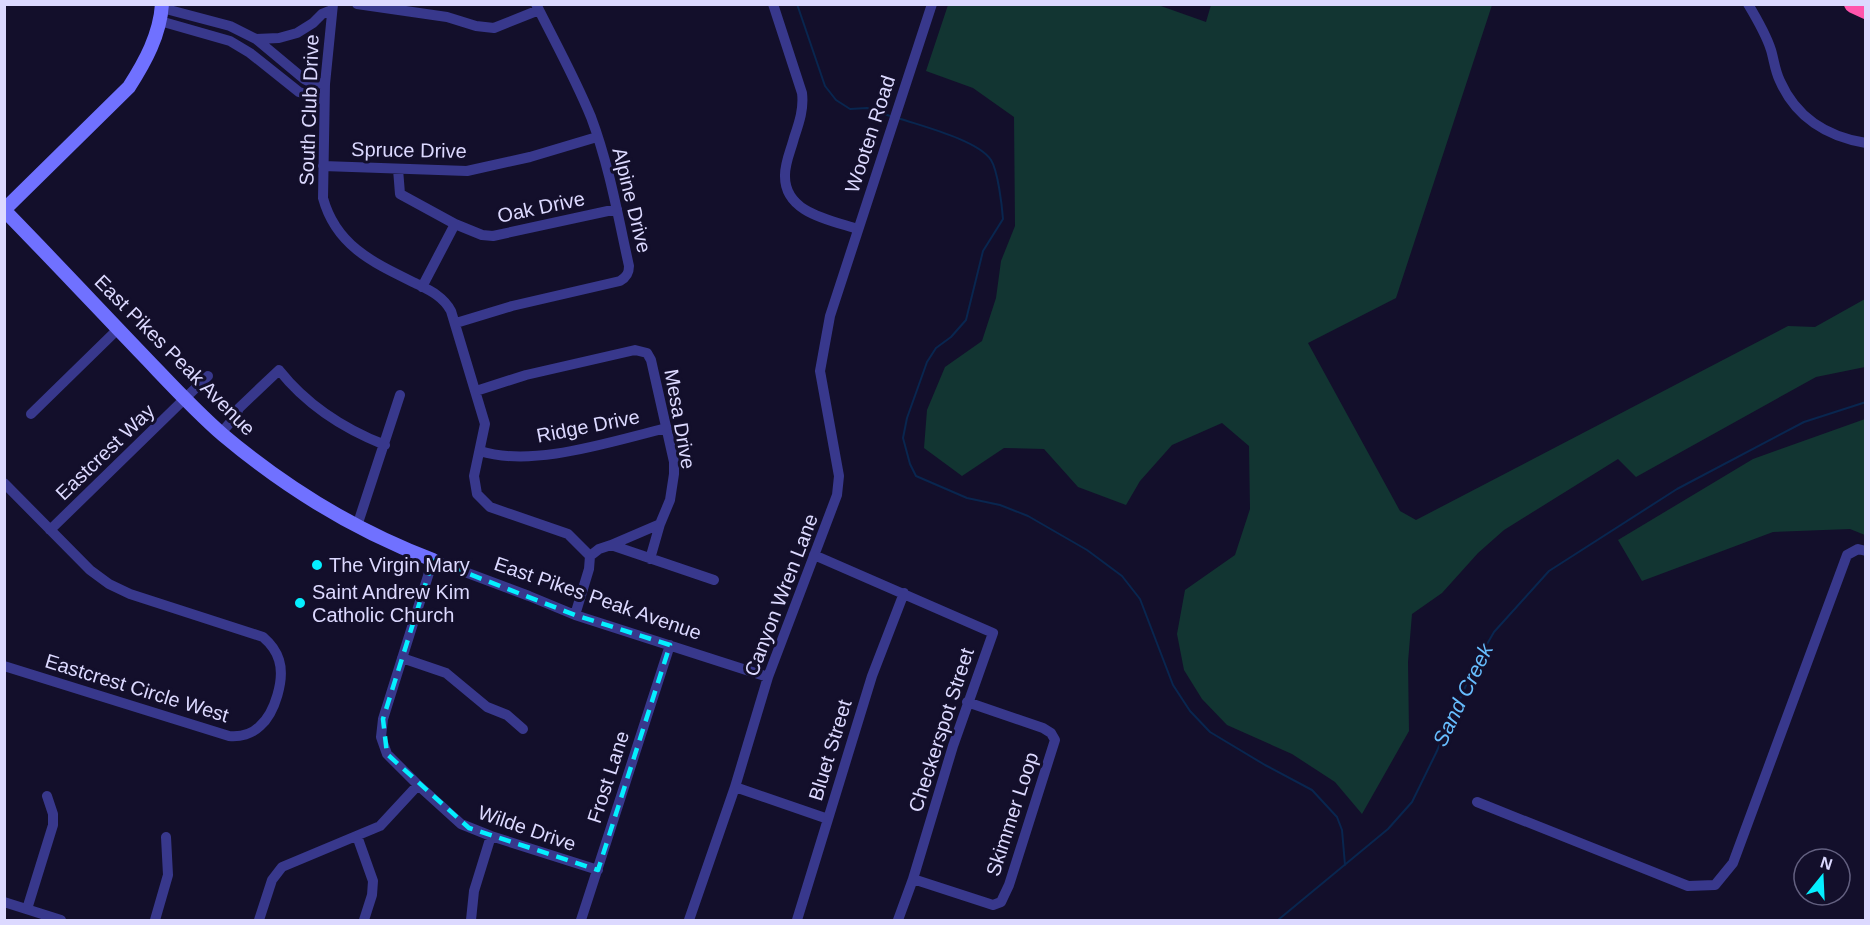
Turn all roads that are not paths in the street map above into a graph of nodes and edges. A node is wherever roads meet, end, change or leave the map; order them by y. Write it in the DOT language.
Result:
graph roads {
  1 [pos="357,4"];
  2 [pos="773,4"];
  3 [pos="932,4"];
  4 [pos="1748,4"];
  5 [pos="1855,4"];
  6 [pos="332,7"];
  7 [pos="538,7"];
  8 [pos="1866,8"];
  9 [pos="162,11"];
  10 [pos="256,39"];
  11 [pos="325,84"];
  12 [pos="324,100"];
  13 [pos="597,137"];
  14 [pos="1866,143"];
  15 [pos="323,166"];
  16 [pos="398,169"];
  17 [pos="617,209"];
  18 [pos="4,210"];
  19 [pos="455,224"];
  20 [pos="858,229"];
  21 [pos="844,275"];
  22 [pos="422,287"];
  23 [pos="456,323"];
  24 [pos="118,329"];
  25 [pos="208,376"];
  26 [pos="476,391"];
  27 [pos="400,395"];
  28 [pos="185,399"];
  29 [pos="31,414"];
  30 [pos="667,428"];
  31 [pos="221,433"];
  32 [pos="385,445"];
  33 [pos="480,451"];
  34 [pos="4,483"];
  35 [pos="660,524"];
  36 [pos="357,526"];
  37 [pos="50,530"];
  38 [pos="611,545"];
  39 [pos="1866,551"];
  40 [pos="814,555"];
  41 [pos="590,556"];
  42 [pos="650,559"];
  43 [pos="433,560"];
  44 [pos="714,580"];
  45 [pos="904,593"];
  46 [pos="575,615"];
  47 [pos="670,645"];
  48 [pos="402,658"];
  49 [pos="4,666"];
  50 [pos="768,677"];
  51 [pos="967,702"];
  52 [pos="523,729"];
  53 [pos="251,732"];
  54 [pos="257,744"];
  55 [pos="418,785"];
  56 [pos="735,788"];
  57 [pos="47,796"];
  58 [pos="1477,802"];
  59 [pos="828,819"];
  60 [pos="357,836"];
  61 [pos="491,836"];
  62 [pos="166,837"];
  63 [pos="598,870"];
  64 [pos="913,879"];
  65 [pos="4,902"];
  66 [pos="27,909"];
  67 [pos="61,921"];
  68 [pos="154,921"];
  69 [pos="259,921"];
  70 [pos="364,921"];
  71 [pos="471,921"];
  72 [pos="581,921"];
  73 [pos="689,921"];
  74 [pos="797,921"];
  75 [pos="898,921"];
  1 -- 7 [label="street"];
  2 -- 20 [label="street"];
  3 -- 20 [label="street, Wooten Road"];
  4 -- 14 [label="street"];
  5 -- 8 [label="highway"];
  6 -- 10 [label="street"];
  6 -- 11 [label="street, South Club Drive"];
  7 -- 13 [label="street, Alpine Drive"];
  9 -- 10 [label="street"];
  9 -- 12 [label="street"];
  9 -- 18 [label="street"];
  10 -- 11 [label="street"];
  11 -- 12 [label="street, South Club Drive"];
  12 -- 15 [label="street, South Club Drive"];
  13 -- 16 [label="street, Spruce Drive"];
  13 -- 17 [label="street, Alpine Drive"];
  15 -- 16 [label="street, Spruce Drive"];
  15 -- 22 [label="street, South Club Drive"];
  16 -- 19 [label="street, Oak Drive"];
  17 -- 19 [label="street, Oak Drive"];
  17 -- 23 [label="street, Alpine Drive"];
  18 -- 24 [label="street, East Pikes Peak Avenue"];
  19 -- 22 [label="street"];
  20 -- 21 [label="street, Wooten Road"];
  21 -- 40 [label="street, Canyon Wren Lane"];
  22 -- 23 [label="street, South Club Drive"];
  23 -- 26 [label="street, South Club Drive"];
  24 -- 28 [label="street, East Pikes Peak Avenue"];
  24 -- 29 [label="street"];
  25 -- 28 [label="street, Eastcrest Way"];
  26 -- 30 [label="street, Mesa Drive"];
  26 -- 33 [label="street, South Club Drive"];
  27 -- 32 [label="street"];
  28 -- 31 [label="street, East Pikes Peak Avenue"];
  28 -- 37 [label="street, Eastcrest Way"];
  30 -- 33 [label="street, Ridge Drive"];
  30 -- 35 [label="street, Mesa Drive"];
  31 -- 32 [label="street"];
  31 -- 36 [label="street, East Pikes Peak Avenue"];
  32 -- 36 [label="street"];
  33 -- 41 [label="street, South Club Drive"];
  34 -- 37 [label="street, Eastcrest Circle West"];
  35 -- 38 [label="street"];
  35 -- 42 [label="street, Mesa Drive"];
  36 -- 43 [label="street, East Pikes Peak Avenue"];
  37 -- 53 [label="street, Eastcrest Circle West"];
  38 -- 41 [label="street"];
  38 -- 42 [label="street"];
  39 -- 58 [label="street"];
  40 -- 45 [label="street, Checkerspot Street"];
  40 -- 50 [label="street, Canyon Wren Lane"];
  41 -- 46 [label="street"];
  42 -- 44 [label="street"];
  43 -- 46 [label="street, East Pikes Peak Avenue"];
  43 -- 48 [label="street, Wilde Drive"];
  45 -- 51 [label="street, Checkerspot Street"];
  45 -- 59 [label="street, Bluet Street"];
  46 -- 47 [label="street, East Pikes Peak Avenue"];
  47 -- 50 [label="street, East Pikes Peak Avenue"];
  47 -- 63 [label="street, Frost Lane"];
  48 -- 52 [label="street"];
  48 -- 55 [label="street, Wilde Drive"];
  49 -- 53 [label="street, Eastcrest Circle West"];
  50 -- 56 [label="street, Canyon Wren Lane"];
  51 -- 64 [label="street, Checkerspot Street"];
  51 -- 64 [label="street, Skimmer Loop"];
  53 -- 54 [label="street"];
  55 -- 60 [label="street"];
  55 -- 61 [label="street, Wilde Drive"];
  56 -- 59 [label="street"];
  56 -- 73 [label="street, Canyon Wren Lane"];
  57 -- 66 [label="street"];
  59 -- 74 [label="street, Bluet Street"];
  60 -- 69 [label="street"];
  60 -- 70 [label="street"];
  61 -- 63 [label="street, Wilde Drive"];
  61 -- 71 [label="street"];
  62 -- 68 [label="street"];
  63 -- 72 [label="street, Frost Lane"];
  64 -- 75 [label="street, Checkerspot Street"];
  65 -- 66 [label="street"];
  66 -- 67 [label="street"];
}
